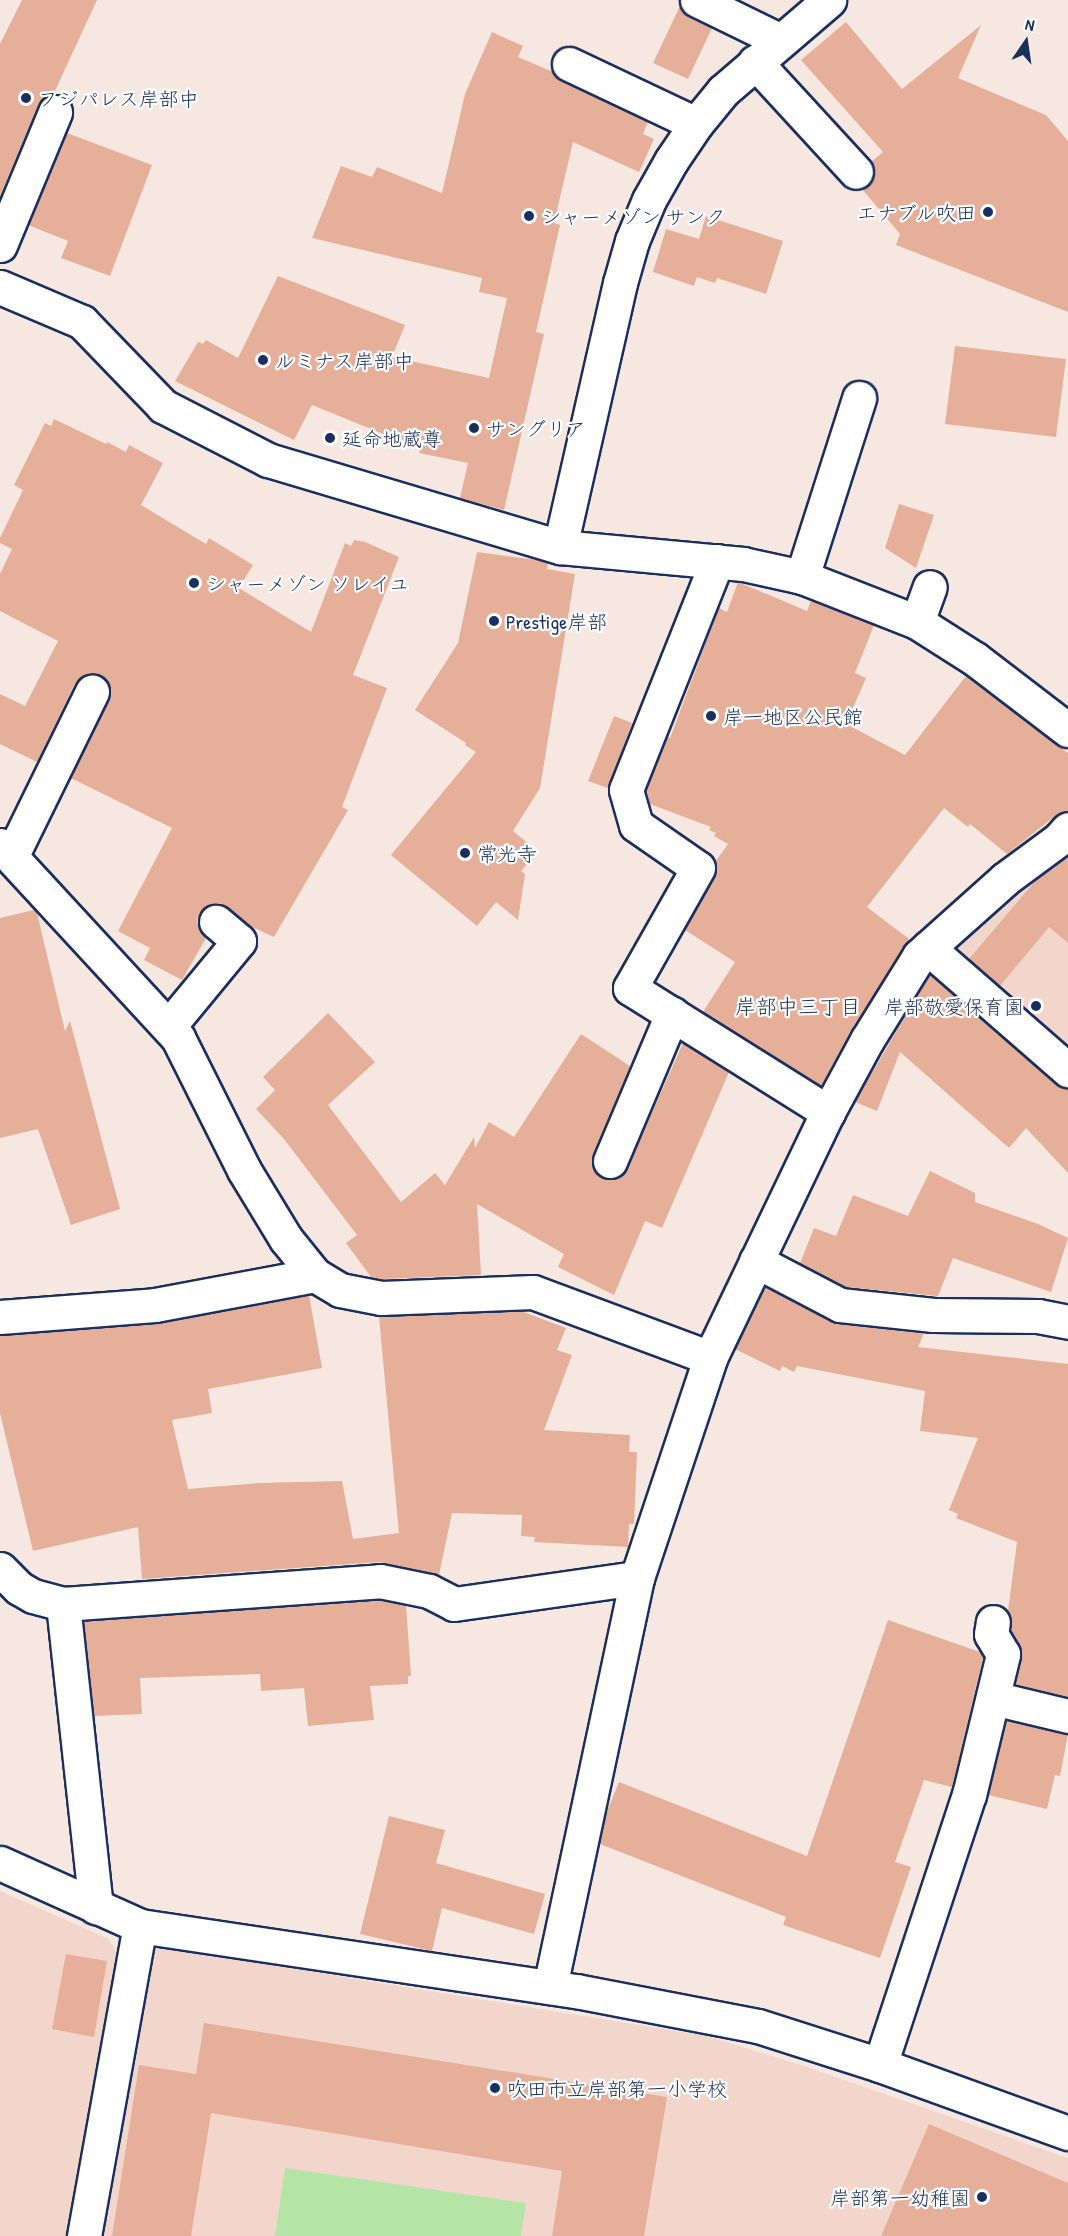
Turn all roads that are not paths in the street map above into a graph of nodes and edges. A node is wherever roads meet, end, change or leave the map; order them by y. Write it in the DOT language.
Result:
graph roads {
  1 [pos="697,0"];
  2 [pos="828,0"];
  3 [pos="781,41"];
  4 [pos="755,62"];
  5 [pos="569,64"];
  6 [pos="55,112"];
  7 [pos="696,124"];
  8 [pos="856,172"];
  9 [pos="0,245"];
  10 [pos="0,287"];
  11 [pos="859,398"];
  12 [pos="560,547"];
  13 [pos="717,561"];
  14 [pos="802,578"];
  15 [pos="930,587"];
  16 [pos="917,622"];
  17 [pos="92,692"];
  18 [pos="1068,730"];
  19 [pos="1068,829"];
  20 [pos="6,850"];
  21 [pos="216,922"];
  22 [pos="928,948"];
  23 [pos="672,1014"];
  24 [pos="169,1026"];
  25 [pos="1068,1070"];
  26 [pos="828,1112"];
  27 [pos="610,1161"];
  28 [pos="756,1261"];
  29 [pos="315,1275"];
  30 [pos="0,1317"];
  31 [pos="1068,1322"];
  32 [pos="710,1358"];
  33 [pos="0,1569"];
  34 [pos="637,1578"];
  35 [pos="63,1604"];
  36 [pos="993,1622"];
  37 [pos="993,1698"];
  38 [pos="1068,1716"];
  39 [pos="0,1863"];
  40 [pos="96,1907"];
  41 [pos="140,1926"];
  42 [pos="550,1987"];
  43 [pos="880,2065"];
  44 [pos="1068,2133"];
  45 [pos="84,2236"];
  1 -- 3 [label="street"];
  2 -- 3 [label="street"];
  3 -- 4 [label="street"];
  4 -- 7 [label="street"];
  4 -- 8 [label="street"];
  5 -- 7 [label="street"];
  6 -- 9 [label="street"];
  7 -- 12 [label="street"];
  10 -- 12 [label="street"];
  11 -- 14 [label="street"];
  12 -- 13 [label="street"];
  13 -- 14 [label="street"];
  13 -- 23 [label="street"];
  14 -- 16 [label="street"];
  15 -- 16 [label="street"];
  16 -- 18 [label="street"];
  17 -- 20 [label="street"];
  19 -- 22 [label="street"];
  20 -- 24 [label="street"];
  21 -- 24 [label="street"];
  22 -- 25 [label="street"];
  22 -- 26 [label="street"];
  23 -- 26 [label="street"];
  23 -- 27 [label="street"];
  24 -- 29 [label="street"];
  26 -- 28 [label="street"];
  28 -- 31 [label="street"];
  28 -- 32 [label="street"];
  29 -- 30 [label="street"];
  29 -- 32 [label="street"];
  32 -- 34 [label="street"];
  33 -- 35 [label="street"];
  34 -- 35 [label="street"];
  34 -- 42 [label="street"];
  35 -- 40 [label="street"];
  36 -- 37 [label="street"];
  37 -- 38 [label="street"];
  37 -- 43 [label="street"];
  39 -- 40 [label="street"];
  40 -- 41 [label="street"];
  41 -- 42 [label="street"];
  41 -- 45 [label="street"];
  42 -- 43 [label="street"];
  43 -- 44 [label="street"];
}
